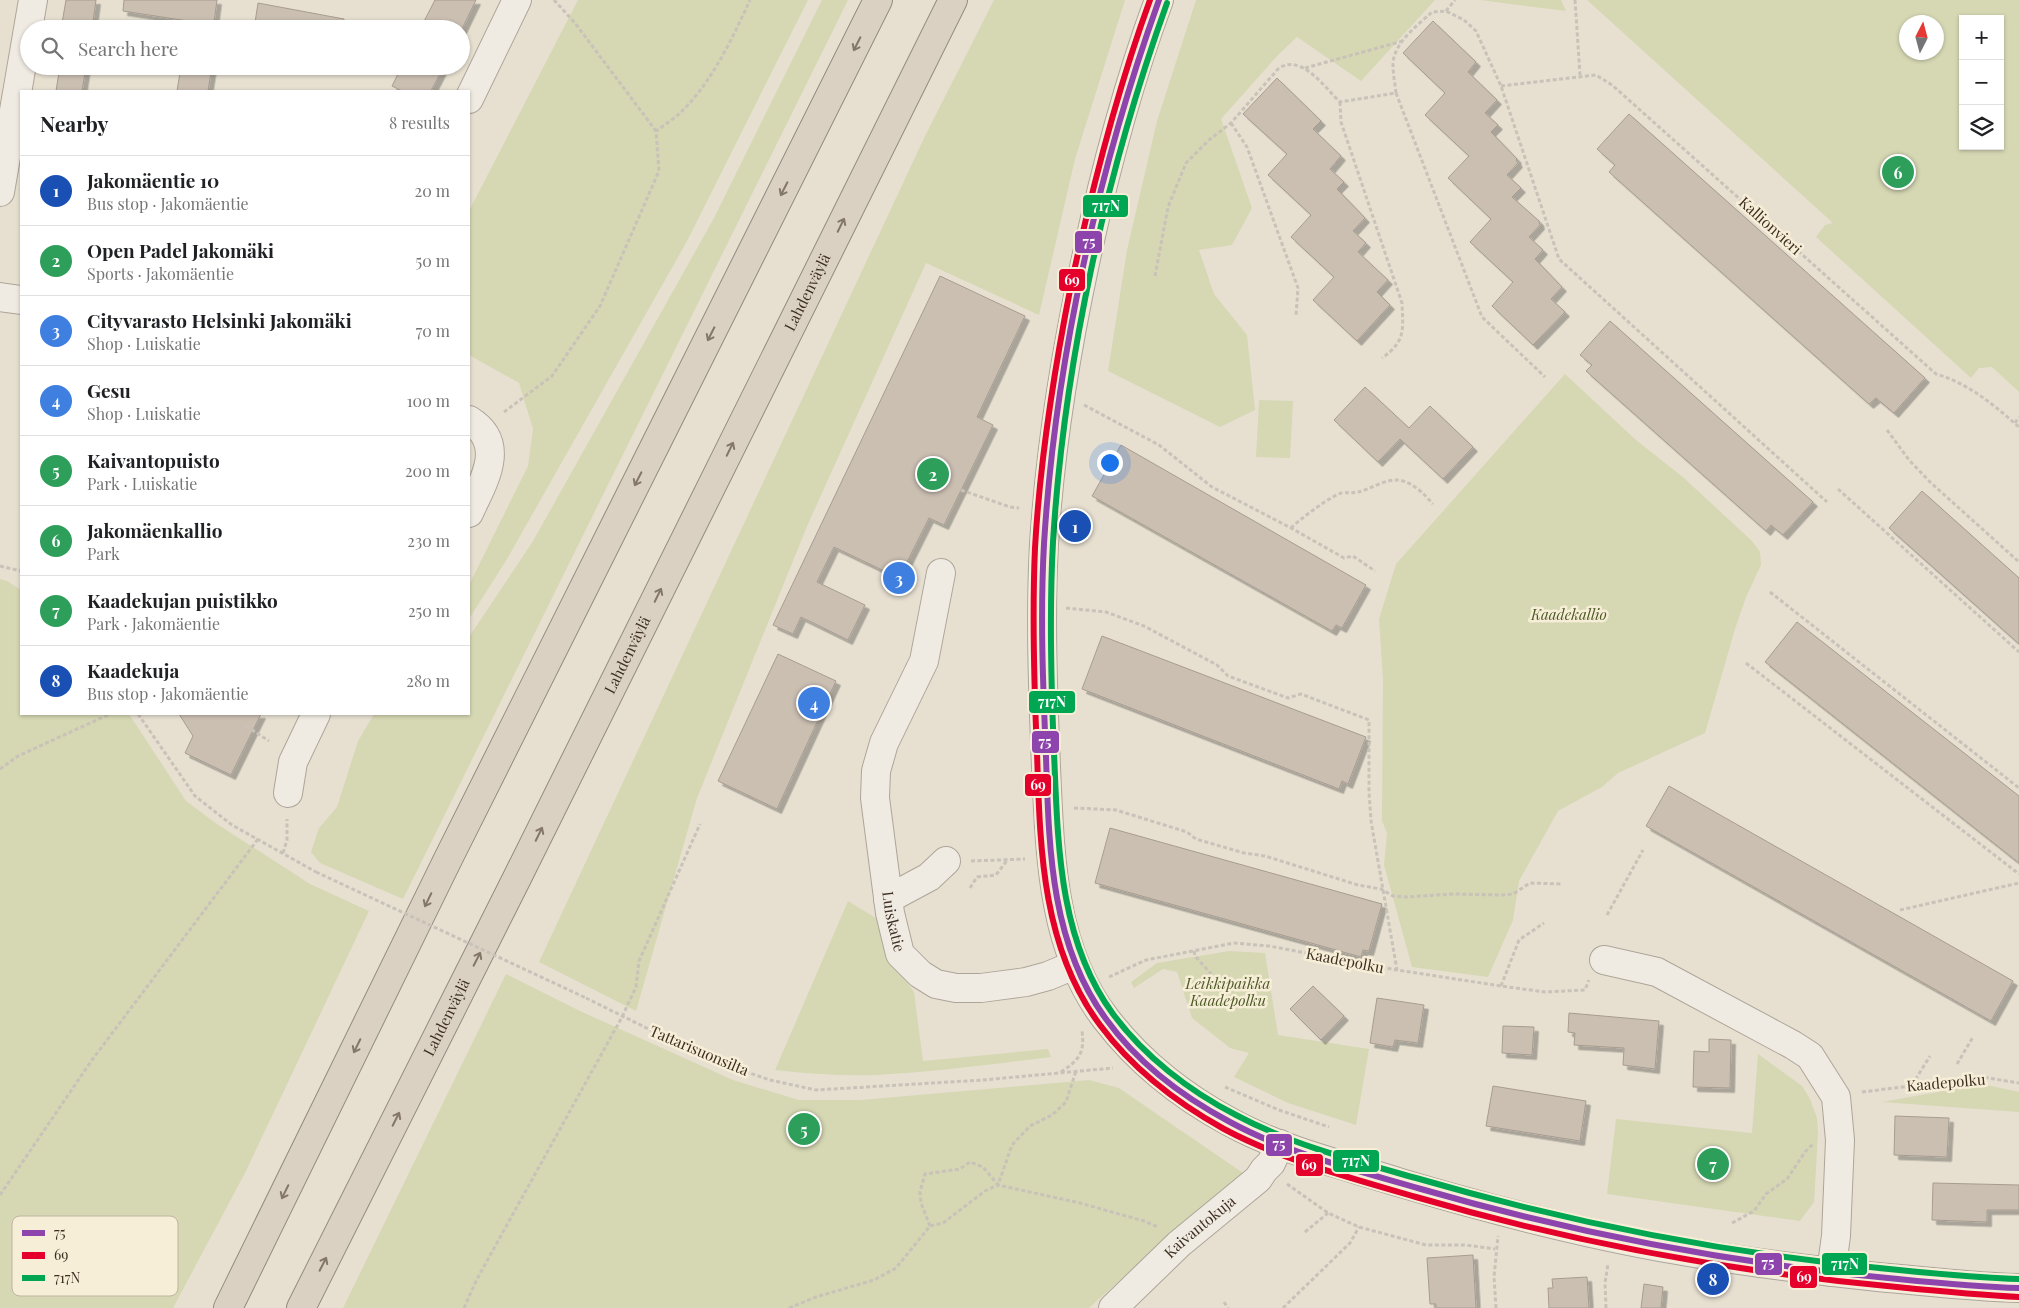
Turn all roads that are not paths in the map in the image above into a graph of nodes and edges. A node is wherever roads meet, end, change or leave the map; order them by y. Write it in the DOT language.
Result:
graph roads {
  1 [pos="33,0"];
  2 [pos="517,0"];
  3 [pos="878,0"];
  4 [pos="953,0"];
  5 [pos="1159,0"];
  6 [pos="30,20"];
  7 [pos="20,75"];
  8 [pos="470,97"];
  9 [pos="0,192"];
  10 [pos="0,297"];
  11 [pos="20,300"];
  12 [pos="470,421"];
  13 [pos="470,511"];
  14 [pos="941,572"];
  15 [pos="316,715"];
  16 [pos="288,793"];
  17 [pos="946,862"];
  18 [pos="888,899"];
  19 [pos="1604,960"];
  20 [pos="1074,965"];
  21 [pos="1280,1144"];
  22 [pos="1831,1272"];
  23 [pos="2019,1288"];
  24 [pos="228,1308"];
  25 [pos="301,1308"];
  26 [pos="1113,1308"];
  1 -- 6 [label="street"];
  2 -- 8 [label="street"];
  3 -- 24 [label="highway, one-way"];
  25 -- 4 [label="highway, Lahdenväylä, one-way"];
  5 -- 20 [label="street"];
  7 -- 9 [label="street"];
  10 -- 11 [label="street"];
  12 -- 13 [label="street"];
  14 -- 18 [label="street, Luiskatie"];
  15 -- 16 [label="street"];
  17 -- 18 [label="street"];
  18 -- 20 [label="street, Luiskatie"];
  19 -- 22 [label="street"];
  20 -- 21 [label="street"];
  21 -- 22 [label="street"];
  21 -- 26 [label="street, Kaivantokuja"];
  22 -- 23 [label="street"];
}
